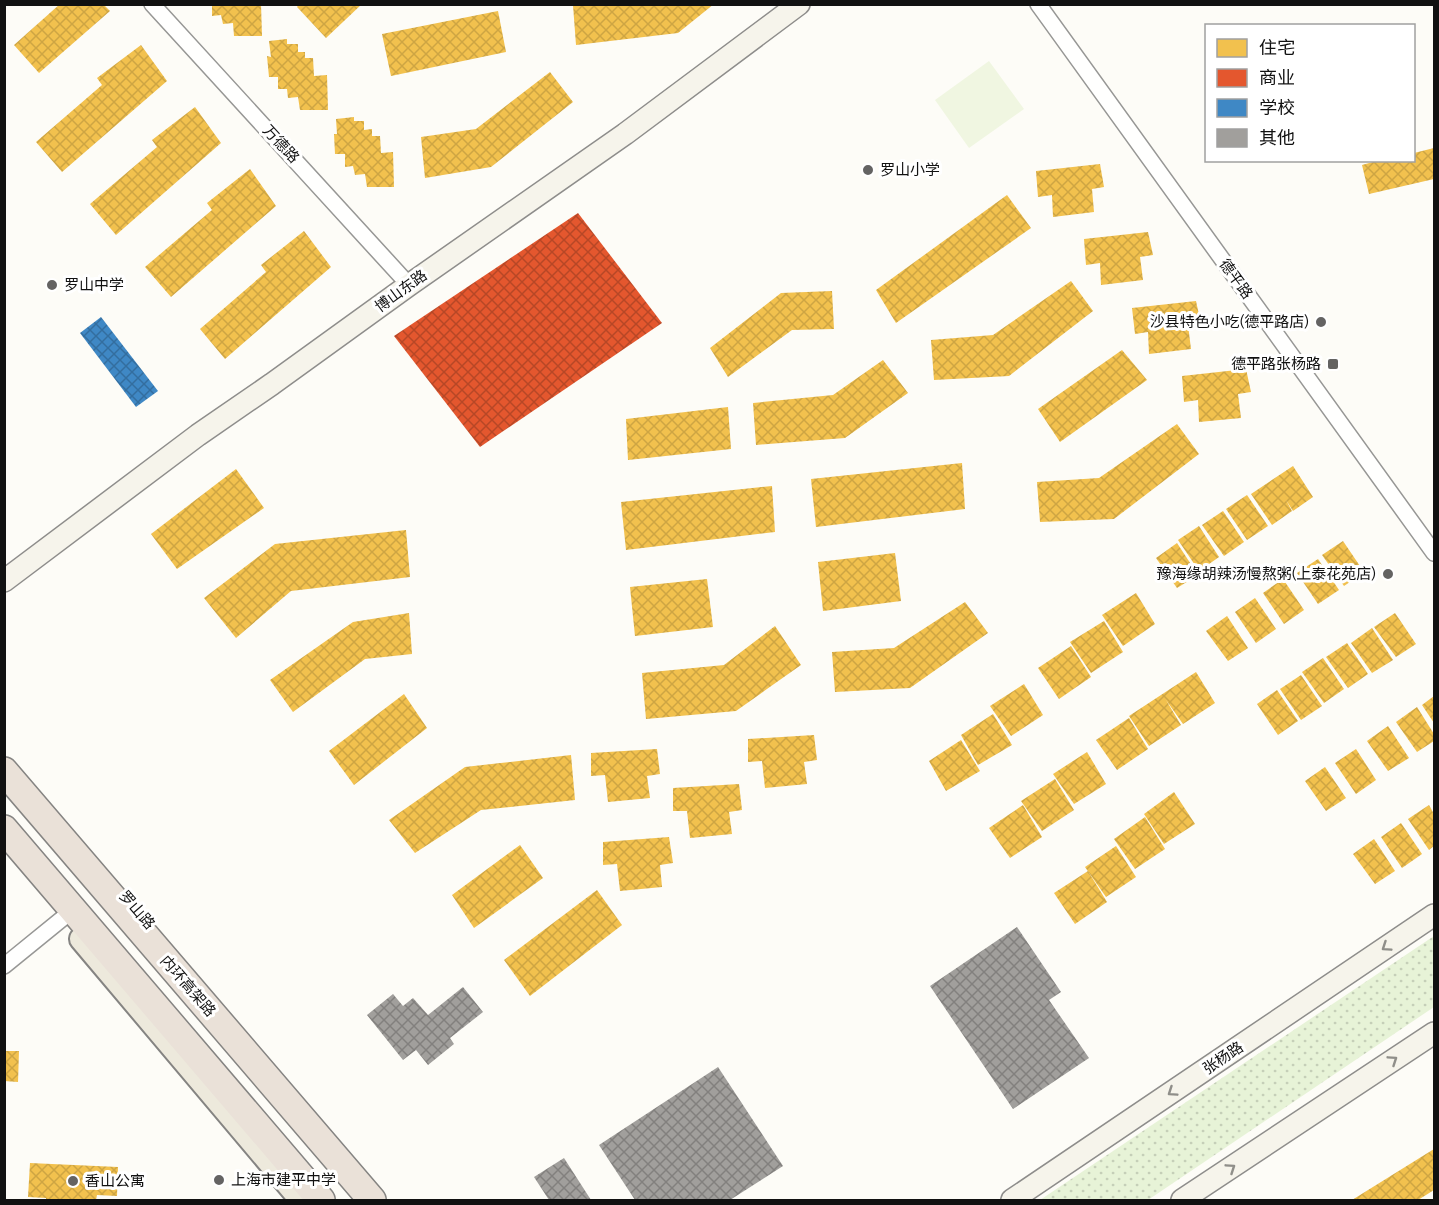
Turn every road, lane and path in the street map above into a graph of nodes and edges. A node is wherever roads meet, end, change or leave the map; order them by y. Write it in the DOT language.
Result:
graph roads {
  1 [pos="152,4"];
  2 [pos="799,4"];
  3 [pos="1038,4"];
  4 [pos="409,285"];
  5 [pos="1434,553"];
  6 [pos="4,581"];
  7 [pos="4,756"];
  8 [pos="4,771"];
  9 [pos="4,829"];
  10 [pos="4,849"];
  11 [pos="1434,915"];
  12 [pos="63,918"];
  13 [pos="4,966"];
  14 [pos="1434,1033"];
  15 [pos="301,1200"];
  16 [pos="321,1200"];
  17 [pos="372,1200"];
  18 [pos="386,1200"];
  19 [pos="1012,1200"];
  20 [pos="1182,1200"];
  1 -- 4 [label="street, 万德路"];
  2 -- 4 [label="street, 博山东路"];
  3 -- 5 [label="street, 德平路"];
  4 -- 6 [label="street, 博山东路"];
  7 -- 18 [label="main road, 罗山路"];
  8 -- 17 [label="highway, 内环高架路"];
  9 -- 16 [label="highway"];
  10 -- 12 [label="main road"];
  11 -- 19 [label="street, 张杨路, one-way"];
  12 -- 13 [label="street"];
  12 -- 15 [label="main road"];
  20 -- 14 [label="street, one-way"];
}
